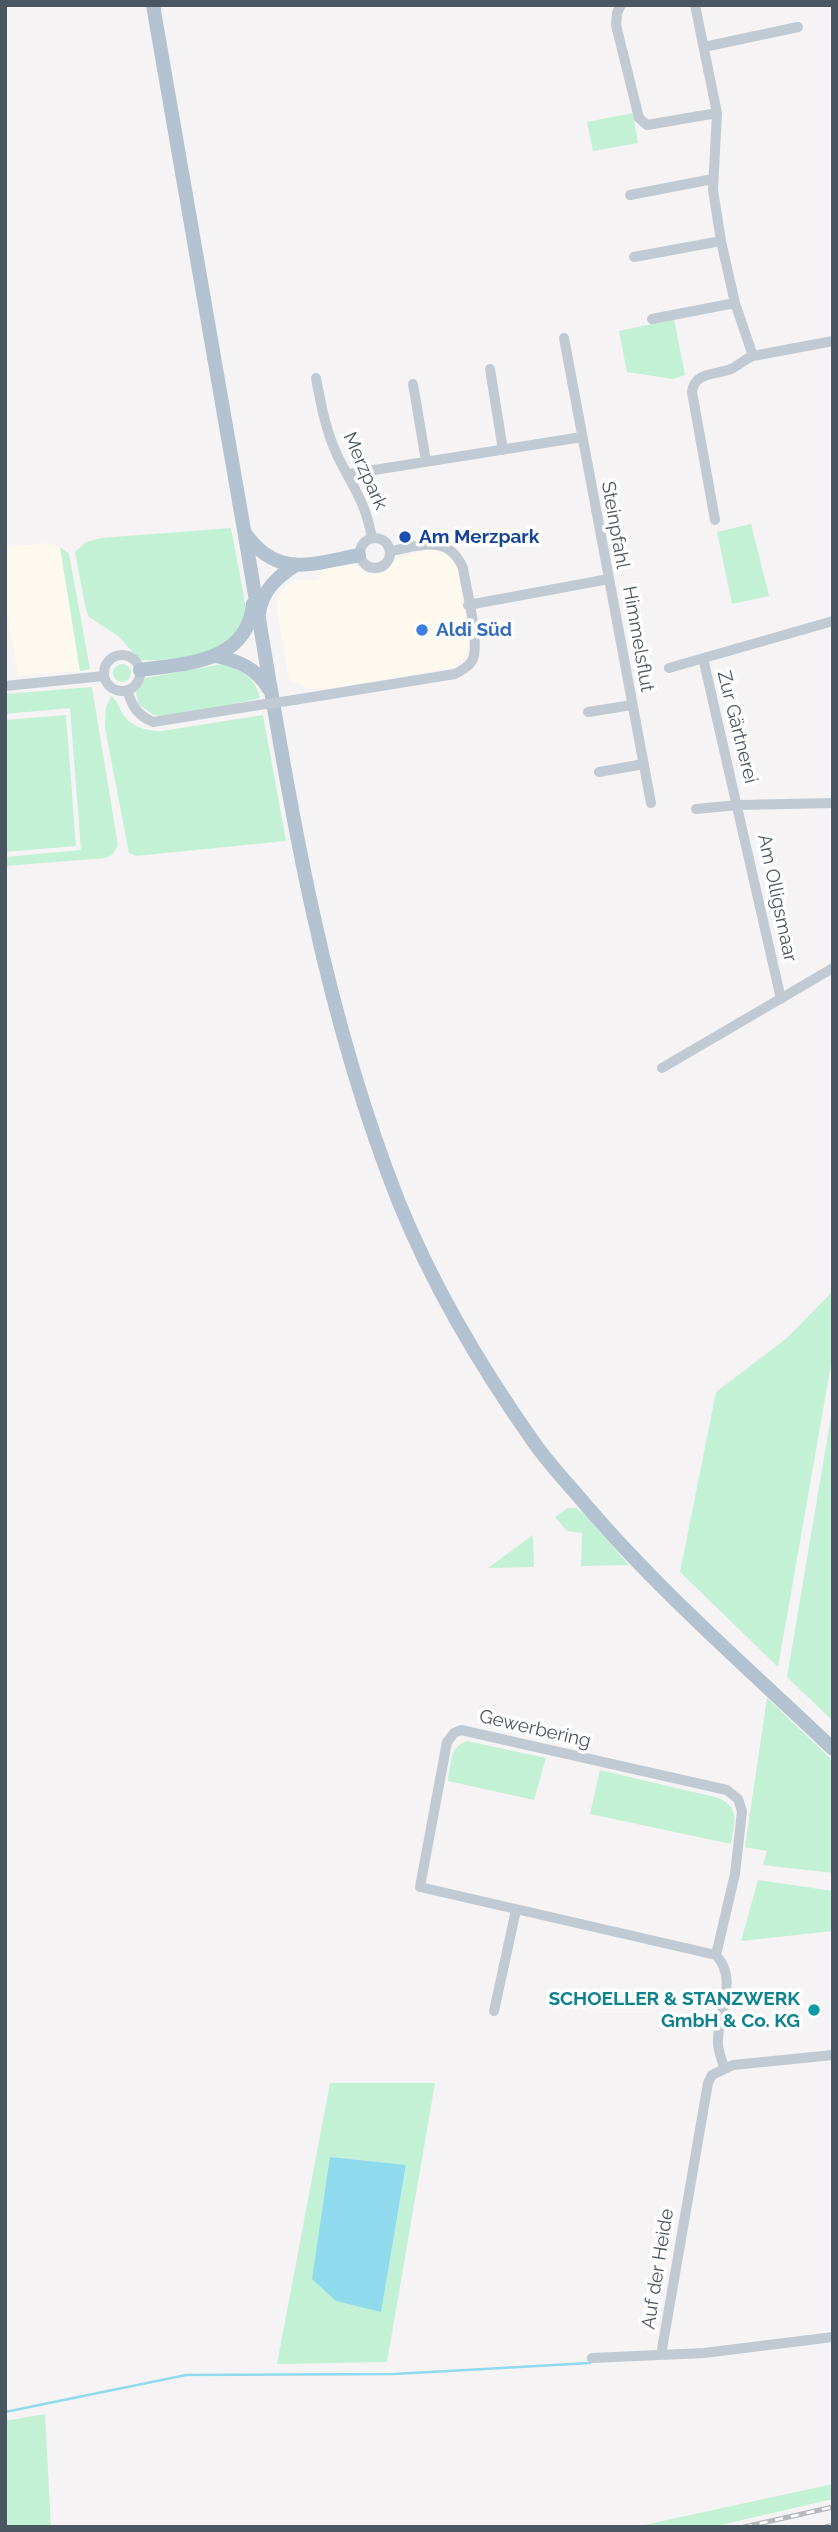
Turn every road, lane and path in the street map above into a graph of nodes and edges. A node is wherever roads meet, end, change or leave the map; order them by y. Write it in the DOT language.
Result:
graph roads {
  1 [pos="153,5"];
  2 [pos="621,5"];
  3 [pos="695,5"];
  4 [pos="798,27"];
  5 [pos="704,47"];
  6 [pos="717,113"];
  7 [pos="713,179"];
  8 [pos="630,195"];
  9 [pos="721,241"];
  10 [pos="634,257"];
  11 [pos="735,303"];
  12 [pos="652,319"];
  13 [pos="564,338"];
  14 [pos="833,341"];
  15 [pos="752,356"];
  16 [pos="490,369"];
  17 [pos="316,378"];
  18 [pos="413,384"];
  19 [pos="582,438"];
  20 [pos="503,450"];
  21 [pos="426,461"];
  22 [pos="349,474"];
  23 [pos="715,520"];
  24 [pos="244,532"];
  25 [pos="372,538"];
  26 [pos="390,551"];
  27 [pos="359,555"];
  28 [pos="294,566"];
  29 [pos="610,579"];
  30 [pos="254,596"];
  31 [pos="468,605"];
  32 [pos="259,621"];
  33 [pos="833,621"];
  34 [pos="216,656"];
  35 [pos="703,658"];
  36 [pos="670,668"];
  37 [pos="140,670"];
  38 [pos="104,676"];
  39 [pos="5,686"];
  40 [pos="127,690"];
  41 [pos="272,692"];
  42 [pos="632,705"];
  43 [pos="588,712"];
  44 [pos="644,764"];
  45 [pos="599,772"];
  46 [pos="652,803"];
  47 [pos="833,803"];
  48 [pos="738,805"];
  49 [pos="696,809"];
  50 [pos="833,968"];
  51 [pos="781,999"];
  52 [pos="662,1068"];
  53 [pos="833,1749"];
  54 [pos="516,1910"];
  55 [pos="716,1955"];
  56 [pos="494,2011"];
  57 [pos="833,2055"];
  58 [pos="724,2068"];
  59 [pos="833,2337"];
  60 [pos="661,2355"];
  61 [pos="592,2358"];
  1 -- 24 [label="main road"];
  2 -- 6 [label="street"];
  3 -- 5 [label="street"];
  4 -- 5 [label="street"];
  5 -- 6 [label="street"];
  6 -- 7 [label="street"];
  7 -- 8 [label="street"];
  7 -- 9 [label="street"];
  9 -- 10 [label="street"];
  9 -- 11 [label="street"];
  11 -- 12 [label="street"];
  11 -- 15 [label="street"];
  13 -- 19 [label="street, Steinpfahl"];
  14 -- 15 [label="street"];
  15 -- 23 [label="street"];
  16 -- 20 [label="street"];
  17 -- 22 [label="street, Merzpark"];
  18 -- 21 [label="street"];
  19 -- 20 [label="street"];
  19 -- 29 [label="street, Steinpfahl"];
  20 -- 21 [label="street"];
  21 -- 22 [label="street"];
  22 -- 25 [label="street, Merzpark"];
  24 -- 28 [label="main road"];
  24 -- 30 [label="main road"];
  25 -- 26 [label="street"];
  25 -- 27 [label="street"];
  26 -- 27 [label="street"];
  26 -- 31 [label="street"];
  27 -- 28 [label="main road"];
  28 -- 32 [label="main road"];
  29 -- 31 [label="street, Steinpfahl"];
  29 -- 42 [label="street, Himmelsflut"];
  30 -- 32 [label="main road"];
  30 -- 34 [label="main road"];
  31 -- 40 [label="street, bridge"];
  32 -- 41 [label="main road"];
  33 -- 35 [label="street"];
  34 -- 37 [label="main road"];
  34 -- 41 [label="main road"];
  35 -- 36 [label="street"];
  35 -- 48 [label="street, Zur Gärtnerei"];
  37 -- 38 [label="street"];
  37 -- 40 [label="street"];
  38 -- 39 [label="street"];
  38 -- 40 [label="street"];
  41 -- 53 [label="main road"];
  42 -- 43 [label="street, Himmelsflut"];
  42 -- 44 [label="street, Himmelsflut"];
  44 -- 45 [label="street"];
  44 -- 46 [label="street, Himmelsflut"];
  47 -- 48 [label="street"];
  48 -- 49 [label="street"];
  48 -- 51 [label="street, Am Olligsmaar"];
  50 -- 51 [label="street"];
  51 -- 52 [label="street"];
  54 -- 55 [label="street, Gewerbering"];
  54 -- 55 [label="street, Gewerbering"];
  54 -- 56 [label="street"];
  55 -- 58 [label="street"];
  57 -- 58 [label="street"];
  58 -- 60 [label="street, Auf der Heide"];
  59 -- 60 [label="street, Auf der Heide"];
  60 -- 61 [label="street"];
}
